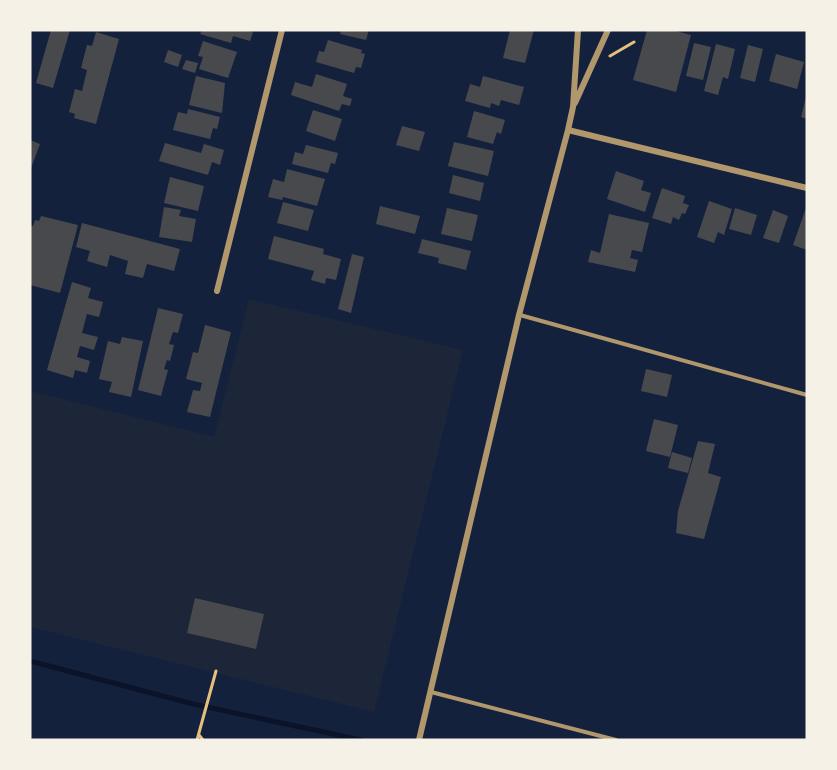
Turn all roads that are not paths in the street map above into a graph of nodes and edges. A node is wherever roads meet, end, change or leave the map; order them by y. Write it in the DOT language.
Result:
graph roads {
  1 [pos="282,30"];
  2 [pos="578,30"];
  3 [pos="608,30"];
  4 [pos="573,107"];
  5 [pos="568,130"];
  6 [pos="807,188"];
  7 [pos="217,291"];
  8 [pos="519,315"];
  9 [pos="807,395"];
  10 [pos="430,692"];
  11 [pos="419,740"];
  12 [pos="616,740"];
  1 -- 7 [label="street"];
  2 -- 4 [label="street"];
  3 -- 4 [label="street"];
  4 -- 5 [label="street"];
  5 -- 6 [label="street"];
  5 -- 8 [label="street"];
  8 -- 9 [label="lane"];
  8 -- 10 [label="street"];
  10 -- 11 [label="street"];
  10 -- 12 [label="lane"];
}
